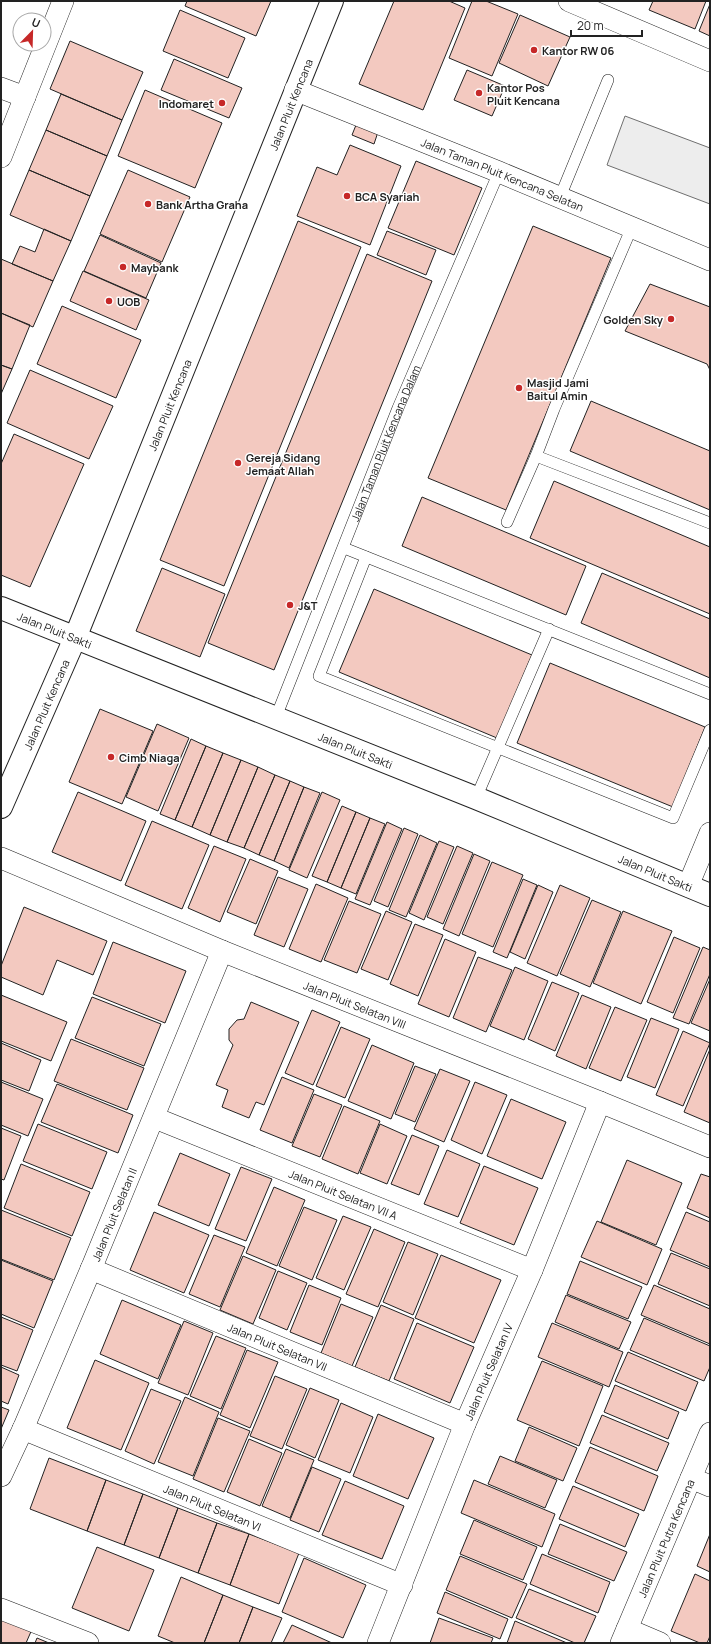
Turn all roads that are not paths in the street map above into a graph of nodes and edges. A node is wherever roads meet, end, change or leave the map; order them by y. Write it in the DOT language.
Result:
graph roads {
  1 [pos="63,1"];
  2 [pos="332,1"];
  3 [pos="569,1"];
  4 [pos="602,8"];
  5 [pos="710,61"];
  6 [pos="608,80"];
  7 [pos="1,88"];
  8 [pos="295,90"];
  9 [pos="25,97"];
  10 [pos="1,157"];
  11 [pos="499,172"];
  12 [pos="560,197"];
  13 [pos="632,227"];
  14 [pos="710,260"];
  15 [pos="536,456"];
  16 [pos="507,522"];
  17 [pos="710,523"];
  18 [pos="344,548"];
  19 [pos="366,557"];
  20 [pos="1,608"];
  21 [pos="548,630"];
  22 [pos="75,638"];
  23 [pos="710,694"];
  24 [pos="276,717"];
  25 [pos="710,730"];
  26 [pos="497,748"];
  27 [pos="476,798"];
  28 [pos="1,807"];
  29 [pos="710,833"];
  30 [pos="1,858"];
  31 [pos="688,886"];
  32 [pos="710,895"];
  33 [pos="222,951"];
  34 [pos="600,1102"];
  35 [pos="155,1118"];
  36 [pos="710,1147"];
  37 [pos="92,1269"];
  38 [pos="532,1270"];
  39 [pos="465,1424"];
  40 [pos="23,1429"];
  41 [pos="710,1433"];
  42 [pos="1,1476"];
  43 [pos="701,1482"];
  44 [pos="402,1585"];
  45 [pos="1,1609"];
  46 [pos="624,1636"];
  47 [pos="88,1643"];
  48 [pos="378,1643"];
  49 [pos="660,1643"];
  1 -- 9 [label="street"];
  2 -- 8 [label="street, Jalan Pluit Kencana"];
  3 -- 4 [label="street"];
  4 -- 5 [label="street"];
  6 -- 12 [label="lane"];
  7 -- 9 [label="street"];
  8 -- 11 [label="street, Jalan Taman Pluit Kencana Selatan"];
  8 -- 22 [label="street, Jalan Pluit Kencana"];
  9 -- 10 [label="street"];
  11 -- 12 [label="street, Jalan Taman Pluit Kencana Selatan"];
  11 -- 18 [label="lane, Jalan Taman Pluit Kencana Dalam"];
  12 -- 13 [label="street, Jalan Taman Pluit Kencana Selatan"];
  13 -- 14 [label="street, Jalan Taman Pluit Kencana Selatan"];
  13 -- 15 [label="lane"];
  15 -- 16 [label="lane"];
  15 -- 17 [label="lane"];
  18 -- 19 [label="lane"];
  18 -- 24 [label="lane, Jalan Taman Pluit Kencana Dalam"];
  19 -- 21 [label="lane"];
  19 -- 26 [label="lane"];
  20 -- 22 [label="street, Jalan Pluit Sakti"];
  21 -- 23 [label="lane"];
  21 -- 26 [label="lane"];
  22 -- 24 [label="street, Jalan Pluit Sakti"];
  22 -- 28 [label="street, Jalan Pluit Kencana"];
  24 -- 27 [label="street, Jalan Pluit Sakti"];
  25 -- 26 [label="lane"];
  26 -- 27 [label="lane"];
  27 -- 31 [label="street, Jalan Pluit Sakti"];
  29 -- 31 [label="street"];
  30 -- 33 [label="street, Jalan Pluit Selatan VIII"];
  31 -- 32 [label="street, Jalan Pluit Sakti"];
  33 -- 34 [label="street, Jalan Pluit Selatan VIII"];
  33 -- 35 [label="street, Jalan Pluit Selatan II"];
  34 -- 36 [label="street, Jalan Pluit Selatan VIII"];
  34 -- 38 [label="street, Jalan Pluit Selatan IV"];
  35 -- 37 [label="street, Jalan Pluit Selatan II"];
  35 -- 38 [label="street, Jalan Pluit Selatan VII A"];
  37 -- 39 [label="street, Jalan Pluit Selatan VII"];
  37 -- 40 [label="street, Jalan Pluit Selatan II"];
  38 -- 39 [label="street, Jalan Pluit Selatan IV"];
  39 -- 44 [label="street, Jalan Pluit Selatan IV"];
  40 -- 42 [label="street, Jalan Pluit Selatan II"];
  40 -- 44 [label="street, Jalan Pluit Selatan VI"];
  41 -- 43 [label="street, Jalan Pluit Putra Kencana"];
  43 -- 46 [label="street, Jalan Pluit Putra Kencana"];
  44 -- 48 [label="street, Jalan Pluit Selatan IV"];
  45 -- 47 [label="street"];
  46 -- 49 [label="street"];
}
